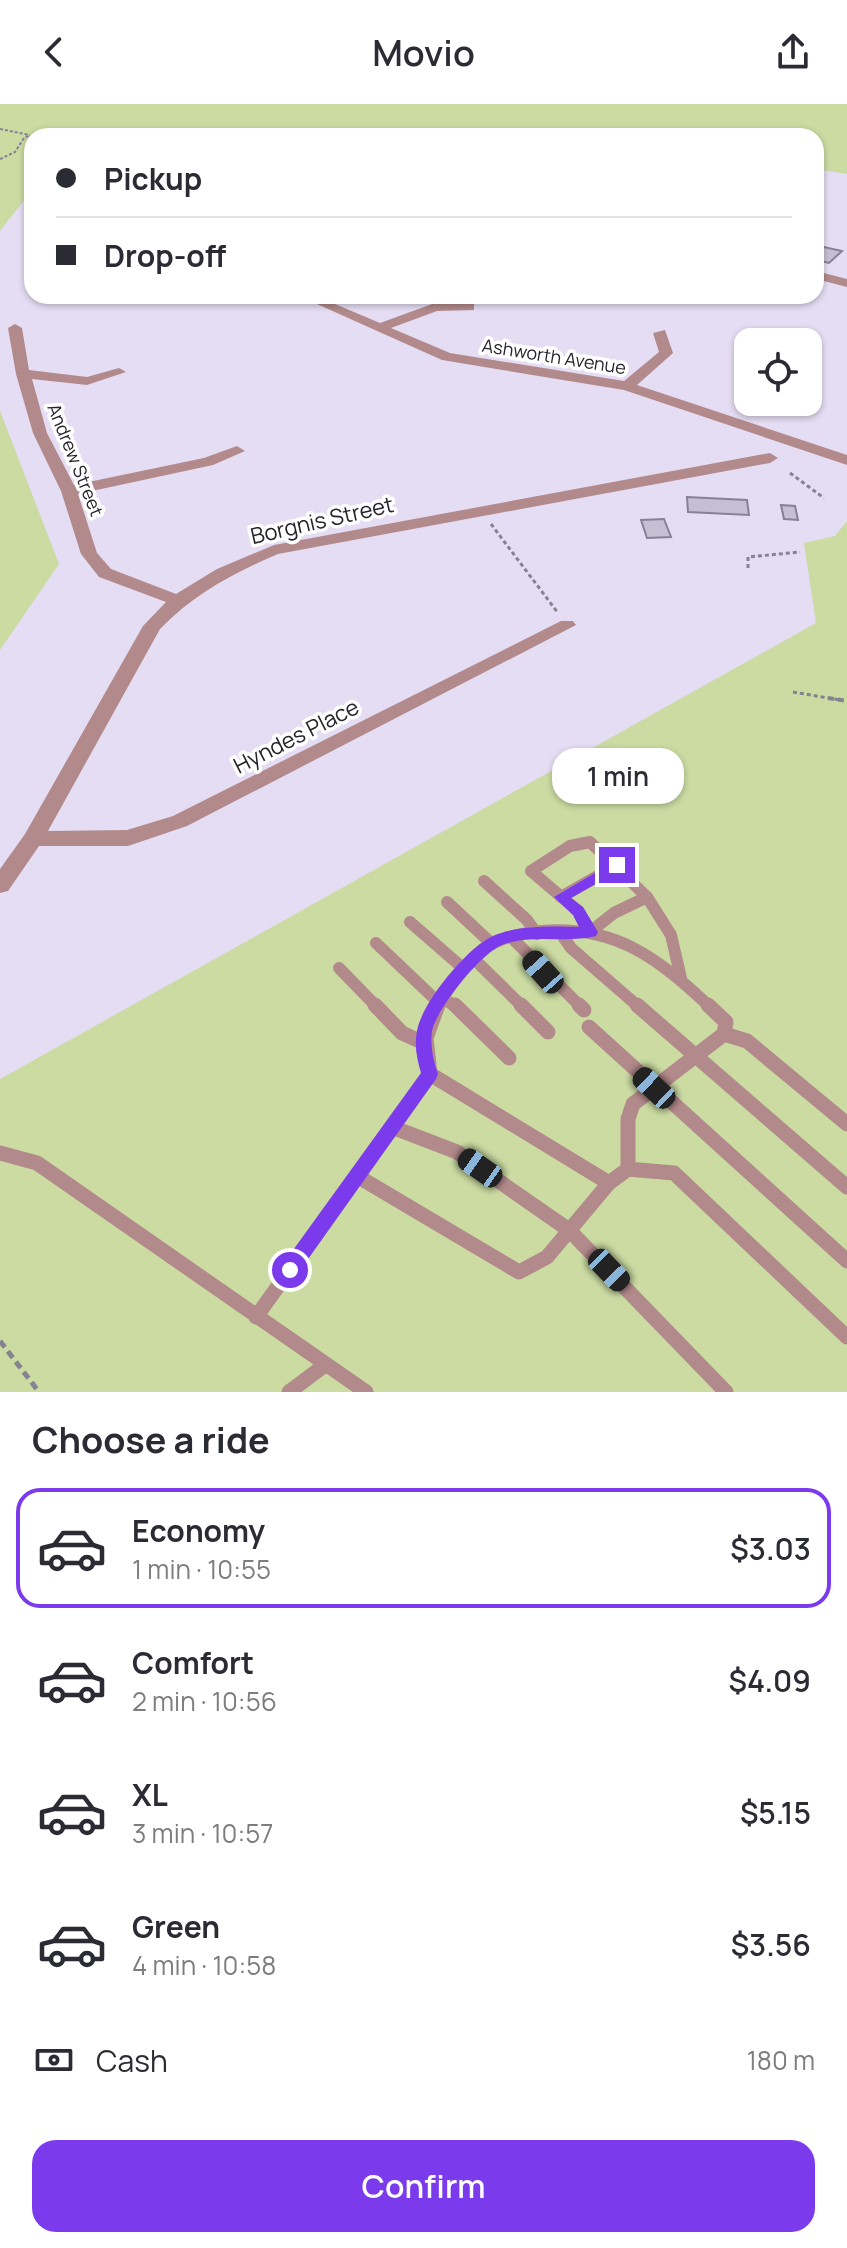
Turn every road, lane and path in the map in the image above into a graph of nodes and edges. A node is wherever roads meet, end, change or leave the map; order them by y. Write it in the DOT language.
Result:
graph roads {
  1 [pos="0,129"];
  2 [pos="24,134"];
  3 [pos="24,138"];
  4 [pos="0,159"];
  5 [pos="824,277"];
  6 [pos="847,283"];
  7 [pos="324,304"];
  8 [pos="469,307"];
  9 [pos="15,328"];
  10 [pos="380,328"];
  11 [pos="660,333"];
  12 [pos="119,372"];
  13 [pos="23,374"];
  14 [pos="627,386"];
  15 [pos="237,451"];
  16 [pos="770,458"];
  17 [pos="847,460"];
  18 [pos="790,473"];
  19 [pos="69,491"];
  20 [pos="824,498"];
  21 [pos="482,511"];
  22 [pos="800,552"];
  23 [pos="748,568"];
  24 [pos="176,600"];
  25 [pos="567,625"];
  26 [pos="793,692"];
  27 [pos="847,701"];
  28 [pos="33,839"];
  29 [pos="617,865"];
  30 [pos="484,881"];
  31 [pos="0,885"];
  32 [pos="648,896"];
  33 [pos="561,897"];
  34 [pos="447,902"];
  35 [pos="410,922"];
  36 [pos="560,932"];
  37 [pos="590,932"];
  38 [pos="537,934"];
  39 [pos="512,938"];
  40 [pos="376,943"];
  41 [pos="492,944"];
  42 [pos="468,963"];
  43 [pos="339,968"];
  44 [pos="681,978"];
  45 [pos="440,1000"];
  46 [pos="584,1010"];
  47 [pos="589,1027"];
  48 [pos="548,1032"];
  49 [pos="724,1034"];
  50 [pos="424,1043"];
  51 [pos="696,1056"];
  52 [pos="509,1058"];
  53 [pos="430,1074"];
  54 [pos="654,1088"];
  55 [pos="847,1124"];
  56 [pos="392,1127"];
  57 [pos="0,1153"];
  58 [pos="628,1169"];
  59 [pos="357,1176"];
  60 [pos="609,1183"];
  61 [pos="847,1187"];
  62 [pos="569,1230"];
  63 [pos="847,1261"];
  64 [pos="256,1317"];
  65 [pos="847,1337"];
  66 [pos="0,1341"];
  67 [pos="325,1365"];
  68 [pos="39,1392"];
  69 [pos="289,1392"];
  70 [pos="366,1392"];
  71 [pos="726,1392"];
  1 -- 2 [label="path"];
  3 -- 4 [label="path"];
  5 -- 6 [label="street"];
  7 -- 10 [label="street, Ashworth Avenue"];
  8 -- 10 [label="street"];
  9 -- 13 [label="street, Andrew Street"];
  10 -- 14 [label="street, Ashworth Avenue"];
  11 -- 14 [label="street"];
  12 -- 13 [label="street"];
  13 -- 19 [label="street, Andrew Street"];
  14 -- 17 [label="street, Ashworth Avenue"];
  15 -- 19 [label="street"];
  16 -- 21 [label="street, Borgnis Street"];
  18 -- 20 [label="path"];
  19 -- 24 [label="street, Andrew Street"];
  21 -- 24 [label="street, Borgnis Street"];
  21 -- 25 [label="path"];
  22 -- 23 [label="path"];
  24 -- 28 [label="street, Borgnis Street"];
  25 -- 28 [label="street, Hyndes Place"];
  26 -- 27 [label="path"];
  28 -- 31 [label="street, Borgnis Street"];
  29 -- 32 [label="lane"];
  29 -- 33 [label="lane"];
  29 -- 33 [label="lane"];
  30 -- 38 [label="lane"];
  32 -- 37 [label="lane"];
  32 -- 44 [label="lane"];
  33 -- 37 [label="lane"];
  34 -- 41 [label="lane"];
  35 -- 42 [label="lane"];
  36 -- 37 [label="lane"];
  36 -- 38 [label="lane"];
  36 -- 51 [label="lane"];
  37 -- 44 [label="lane"];
  38 -- 39 [label="lane"];
  39 -- 41 [label="lane"];
  39 -- 46 [label="lane"];
  40 -- 45 [label="lane"];
  41 -- 42 [label="lane"];
  42 -- 45 [label="lane"];
  42 -- 48 [label="lane"];
  43 -- 50 [label="lane"];
  44 -- 49 [label="lane"];
  45 -- 50 [label="lane"];
  45 -- 52 [label="lane"];
  47 -- 54 [label="lane"];
  49 -- 51 [label="lane"];
  49 -- 55 [label="lane"];
  50 -- 53 [label="lane"];
  51 -- 54 [label="lane"];
  51 -- 61 [label="lane"];
  53 -- 56 [label="lane"];
  53 -- 60 [label="lane"];
  54 -- 58 [label="lane"];
  54 -- 63 [label="lane"];
  56 -- 59 [label="lane"];
  56 -- 62 [label="lane"];
  57 -- 64 [label="lane"];
  58 -- 60 [label="lane"];
  58 -- 65 [label="lane"];
  59 -- 62 [label="lane"];
  59 -- 64 [label="lane"];
  60 -- 62 [label="lane"];
  62 -- 71 [label="lane"];
  64 -- 67 [label="lane"];
  66 -- 68 [label="path"];
  67 -- 69 [label="lane"];
  67 -- 70 [label="lane"];
}
